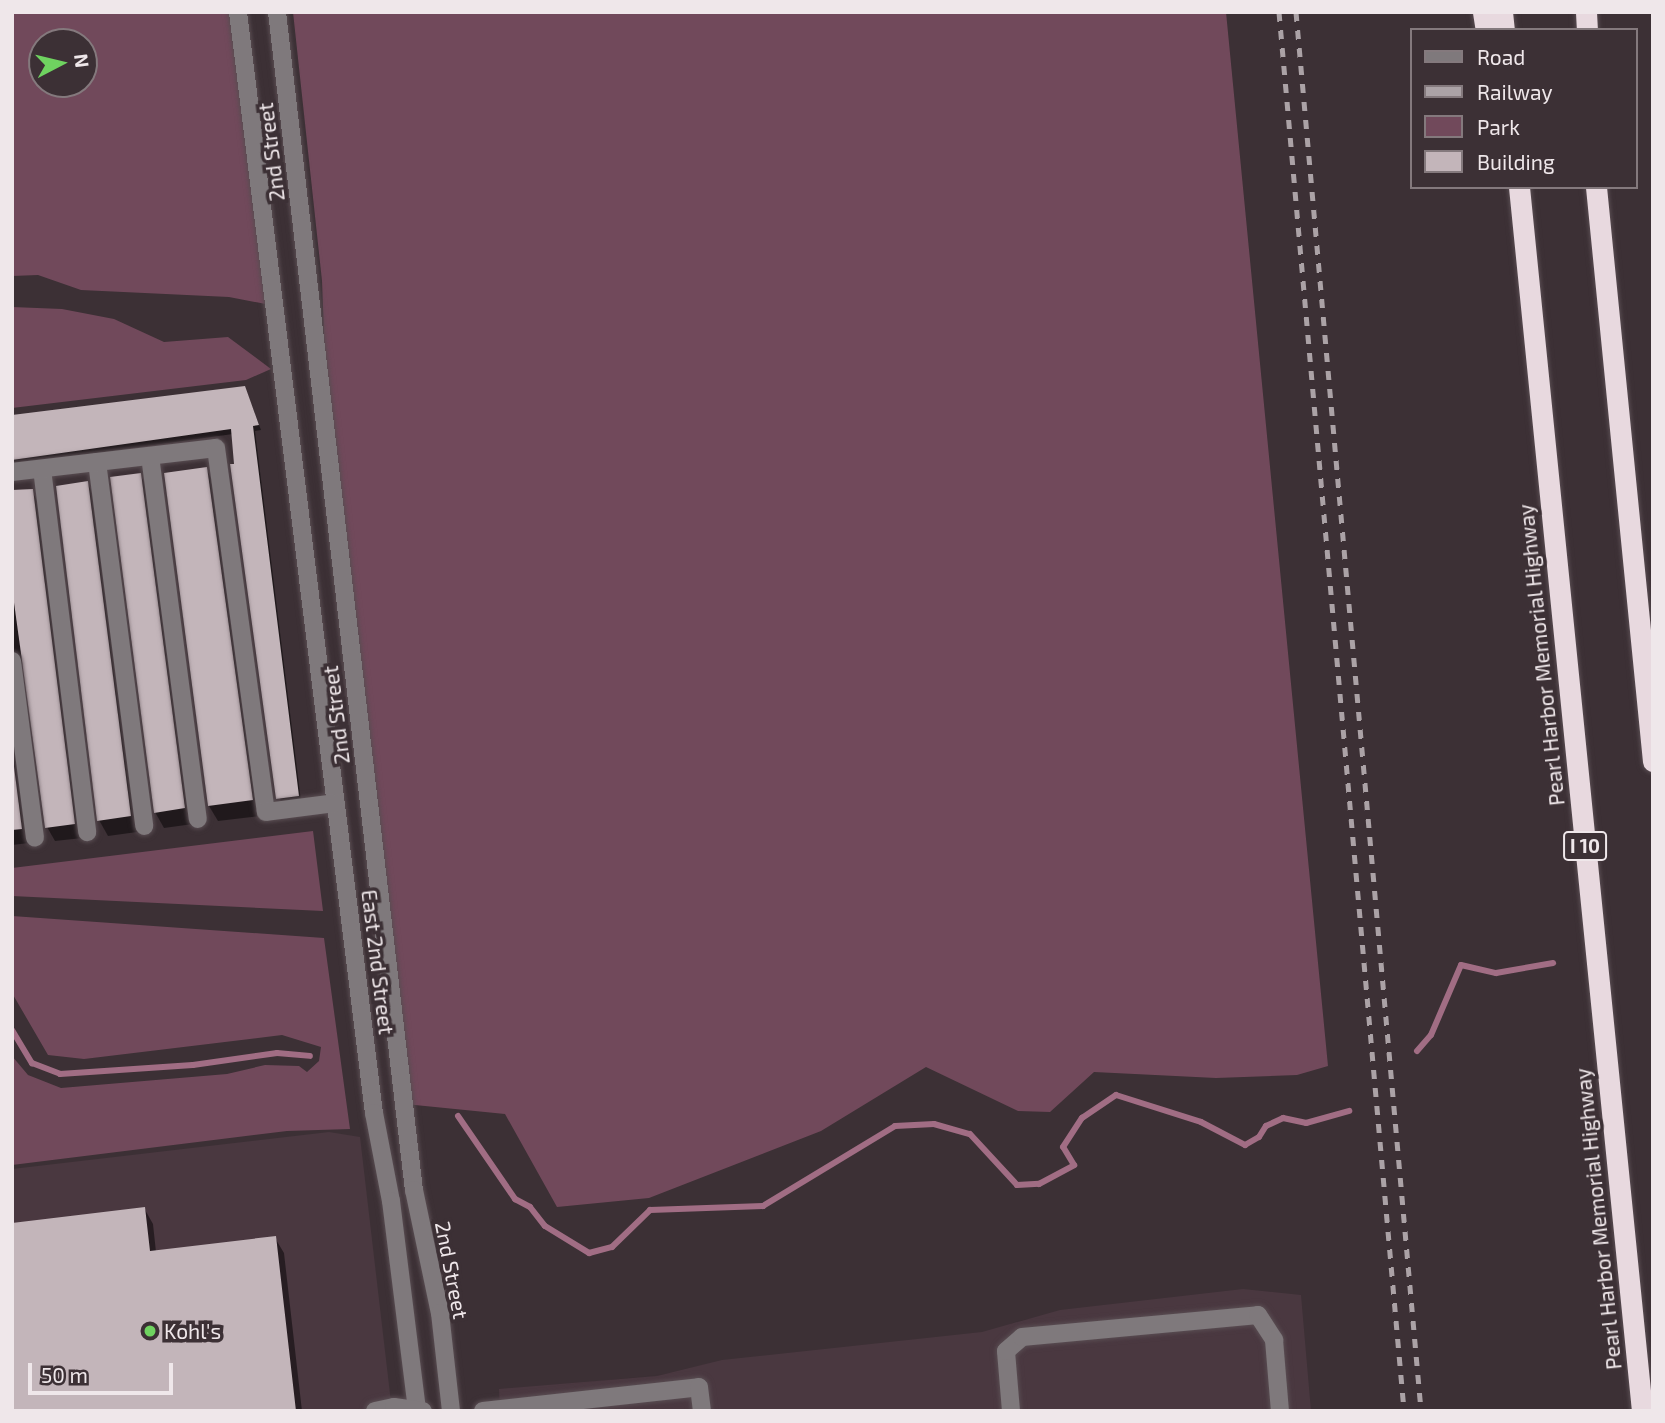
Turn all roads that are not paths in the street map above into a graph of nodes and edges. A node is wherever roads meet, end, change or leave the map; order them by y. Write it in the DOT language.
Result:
graph roads {
  1 [pos="238,12"];
  2 [pos="277,12"];
  3 [pos="1513,189"];
  4 [pos="1519,189"];
  5 [pos="1596,189"];
  6 [pos="1528,281"];
  7 [pos="150,456"];
  8 [pos="97,462"];
  9 [pos="42,469"];
  10 [pos="12,472"];
  11 [pos="12,661"];
  12 [pos="1653,761"];
  13 [pos="331,772"];
  14 [pos="335,803"];
  15 [pos="198,819"];
  16 [pos="144,826"];
  17 [pos="87,832"];
  18 [pos="35,838"];
  19 [pos="417,1410"];
  20 [pos="375,1411"];
  21 [pos="423,1411"];
  22 [pos="451,1411"];
  23 [pos="483,1411"];
  24 [pos="702,1411"];
  25 [pos="1011,1411"];
  26 [pos="1280,1411"];
  27 [pos="1642,1411"];
  1 -- 13 [label="street, 2nd Street"];
  2 -- 22 [label="street, 2nd Street"];
  3 -- 6 [label="highway"];
  4 -- 6 [label="highway, Pearl Harbor Memorial Highway / I 10"];
  5 -- 12 [label="highway"];
  6 -- 27 [label="highway, Pearl Harbor Memorial Highway / I 10"];
  7 -- 8 [label="street"];
  7 -- 14 [label="street"];
  7 -- 15 [label="street"];
  8 -- 9 [label="street"];
  8 -- 16 [label="street"];
  9 -- 10 [label="street"];
  9 -- 17 [label="street"];
  11 -- 18 [label="street"];
  13 -- 14 [label="street, East 2nd Street"];
  14 -- 19 [label="street, East 2nd Street"];
  19 -- 20 [label="street"];
  19 -- 21 [label="street"];
  23 -- 24 [label="street"];
  25 -- 26 [label="street"];
}
